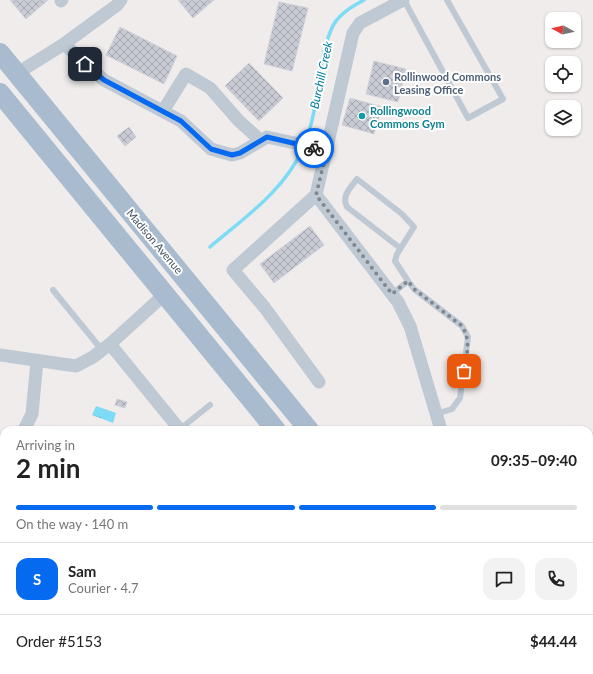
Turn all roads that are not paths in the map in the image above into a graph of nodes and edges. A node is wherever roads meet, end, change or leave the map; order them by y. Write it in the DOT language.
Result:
graph roads {
  1 [pos="121,0"];
  2 [pos="403,0"];
  3 [pos="447,0"];
  4 [pos="64,44"];
  5 [pos="0,53"];
  6 [pos="16,74"];
  7 [pos="0,93"];
  8 [pos="163,111"];
  9 [pos="260,140"];
  10 [pos="327,150"];
  11 [pos="316,195"];
  12 [pos="400,248"];
  13 [pos="408,281"];
  14 [pos="53,290"];
  15 [pos="165,294"];
  16 [pos="392,294"];
  17 [pos="106,347"];
  18 [pos="0,355"];
  19 [pos="38,360"];
  20 [pos="319,382"];
  21 [pos="210,405"];
  22 [pos="436,414"];
  23 [pos="26,426"];
  24 [pos="176,426"];
  25 [pos="185,426"];
  26 [pos="273,426"];
  27 [pos="307,426"];
  28 [pos="440,426"];
  1 -- 4 [label="street"];
  2 -- 3 [label="lane"];
  2 -- 10 [label="street"];
  4 -- 6 [label="street"];
  4 -- 8 [label="street"];
  5 -- 6 [label="main road, Madison Avenue"];
  6 -- 27 [label="main road, Madison Avenue"];
  7 -- 15 [label="main road"];
  8 -- 9 [label="street"];
  8 -- 9 [label="street"];
  9 -- 10 [label="street"];
  10 -- 11 [label="street"];
  11 -- 16 [label="street"];
  11 -- 20 [label="street"];
  12 -- 12 [label="lane"];
  12 -- 13 [label="lane"];
  13 -- 16 [label="lane"];
  13 -- 22 [label="lane"];
  14 -- 17 [label="lane"];
  15 -- 17 [label="street"];
  15 -- 26 [label="main road"];
  16 -- 22 [label="street"];
  17 -- 19 [label="street"];
  17 -- 24 [label="street"];
  18 -- 19 [label="street"];
  19 -- 23 [label="street"];
  21 -- 25 [label="lane"];
  22 -- 28 [label="street"];
}
